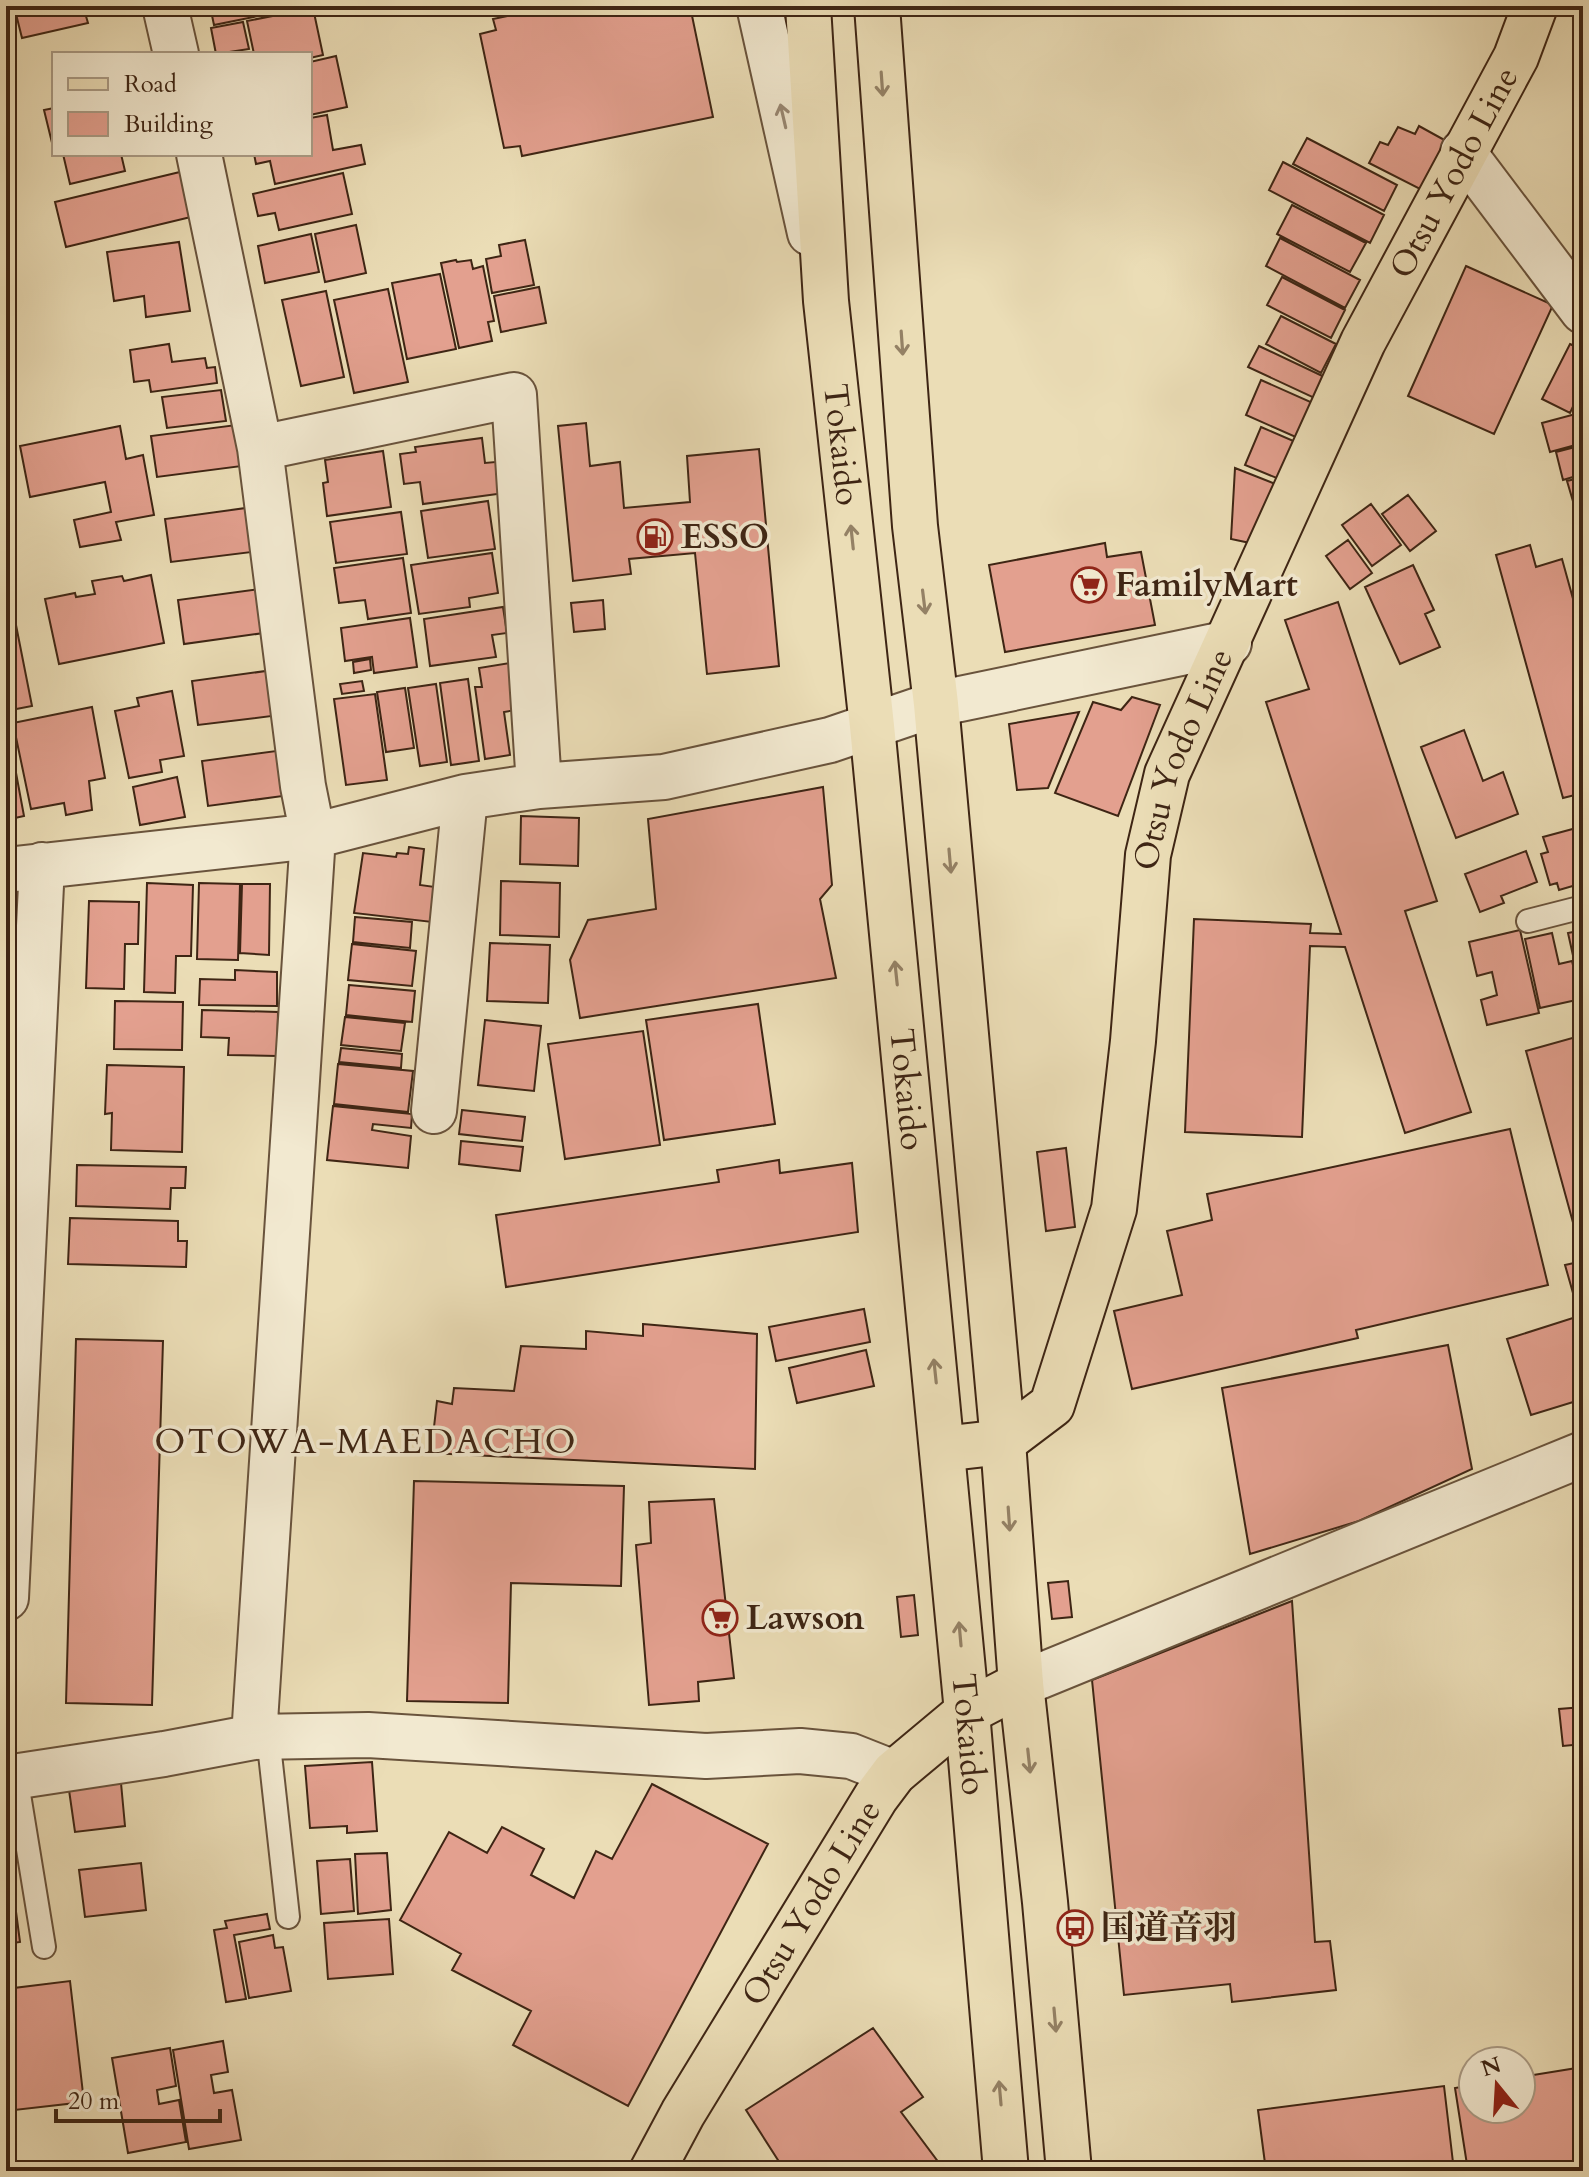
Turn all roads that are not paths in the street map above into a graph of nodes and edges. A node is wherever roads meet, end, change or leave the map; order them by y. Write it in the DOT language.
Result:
graph roads {
  1 [pos="165,6"];
  2 [pos="759,6"];
  3 [pos="808,6"];
  4 [pos="877,6"];
  5 [pos="1535,6"];
  6 [pos="176,52"];
  7 [pos="1463,152"];
  8 [pos="199,156"];
  9 [pos="826,301"];
  10 [pos="1583,311"];
  11 [pos="260,448"];
  12 [pos="1229,643"];
  13 [pos="936,704"];
  14 [pos="872,726"];
  15 [pos="539,786"];
  16 [pos="465,797"];
  17 [pos="313,836"];
  18 [pos="24,868"];
  19 [pos="1583,907"];
  20 [pos="1528,921"];
  21 [pos="434,1111"];
  22 [pos="1003,1442"];
  23 [pos="942,1449"];
  24 [pos="1583,1454"];
  25 [pos="6,1598"];
  26 [pos="1021,1684"];
  27 [pos="967,1712"];
  28 [pos="261,1736"];
  29 [pos="894,1773"];
  30 [pos="11,1777"];
  31 [pos="288,1917"];
  32 [pos="44,1947"];
  33 [pos="652,2171"];
  34 [pos="1006,2171"];
  35 [pos="1069,2171"];
  1 -- 6 [label="street"];
  9 -- 2 [label="street, one-way"];
  3 -- 9 [label="main road, Tokaido"];
  4 -- 13 [label="main road, Tokaido, one-way"];
  5 -- 7 [label="main road, Otsu Yodo Line"];
  7 -- 10 [label="street"];
  7 -- 12 [label="main road, Otsu Yodo Line"];
  8 -- 11 [label="street"];
  14 -- 9 [label="main road, Tokaido, one-way"];
  11 -- 15 [label="street"];
  11 -- 17 [label="street"];
  12 -- 13 [label="street"];
  12 -- 22 [label="main road, Otsu Yodo Line"];
  13 -- 14 [label="street"];
  13 -- 22 [label="main road, Tokaido, one-way"];
  14 -- 15 [label="street"];
  23 -- 14 [label="main road, Tokaido, one-way"];
  15 -- 16 [label="street"];
  16 -- 17 [label="street"];
  16 -- 21 [label="street"];
  17 -- 18 [label="street"];
  17 -- 28 [label="street"];
  18 -- 25 [label="street"];
  19 -- 20 [label="lane"];
  22 -- 23 [label="main road"];
  22 -- 26 [label="main road, Tokaido, one-way"];
  27 -- 23 [label="main road, Tokaido, one-way"];
  24 -- 26 [label="street"];
  26 -- 27 [label="main road, Otsu Yodo Line"];
  26 -- 35 [label="main road, Tokaido, one-way"];
  27 -- 29 [label="main road, Otsu Yodo Line"];
  34 -- 27 [label="main road, Tokaido, one-way"];
  28 -- 29 [label="street"];
  28 -- 30 [label="street"];
  28 -- 31 [label="lane"];
  29 -- 33 [label="main road, Otsu Yodo Line"];
  30 -- 32 [label="lane"];
}
